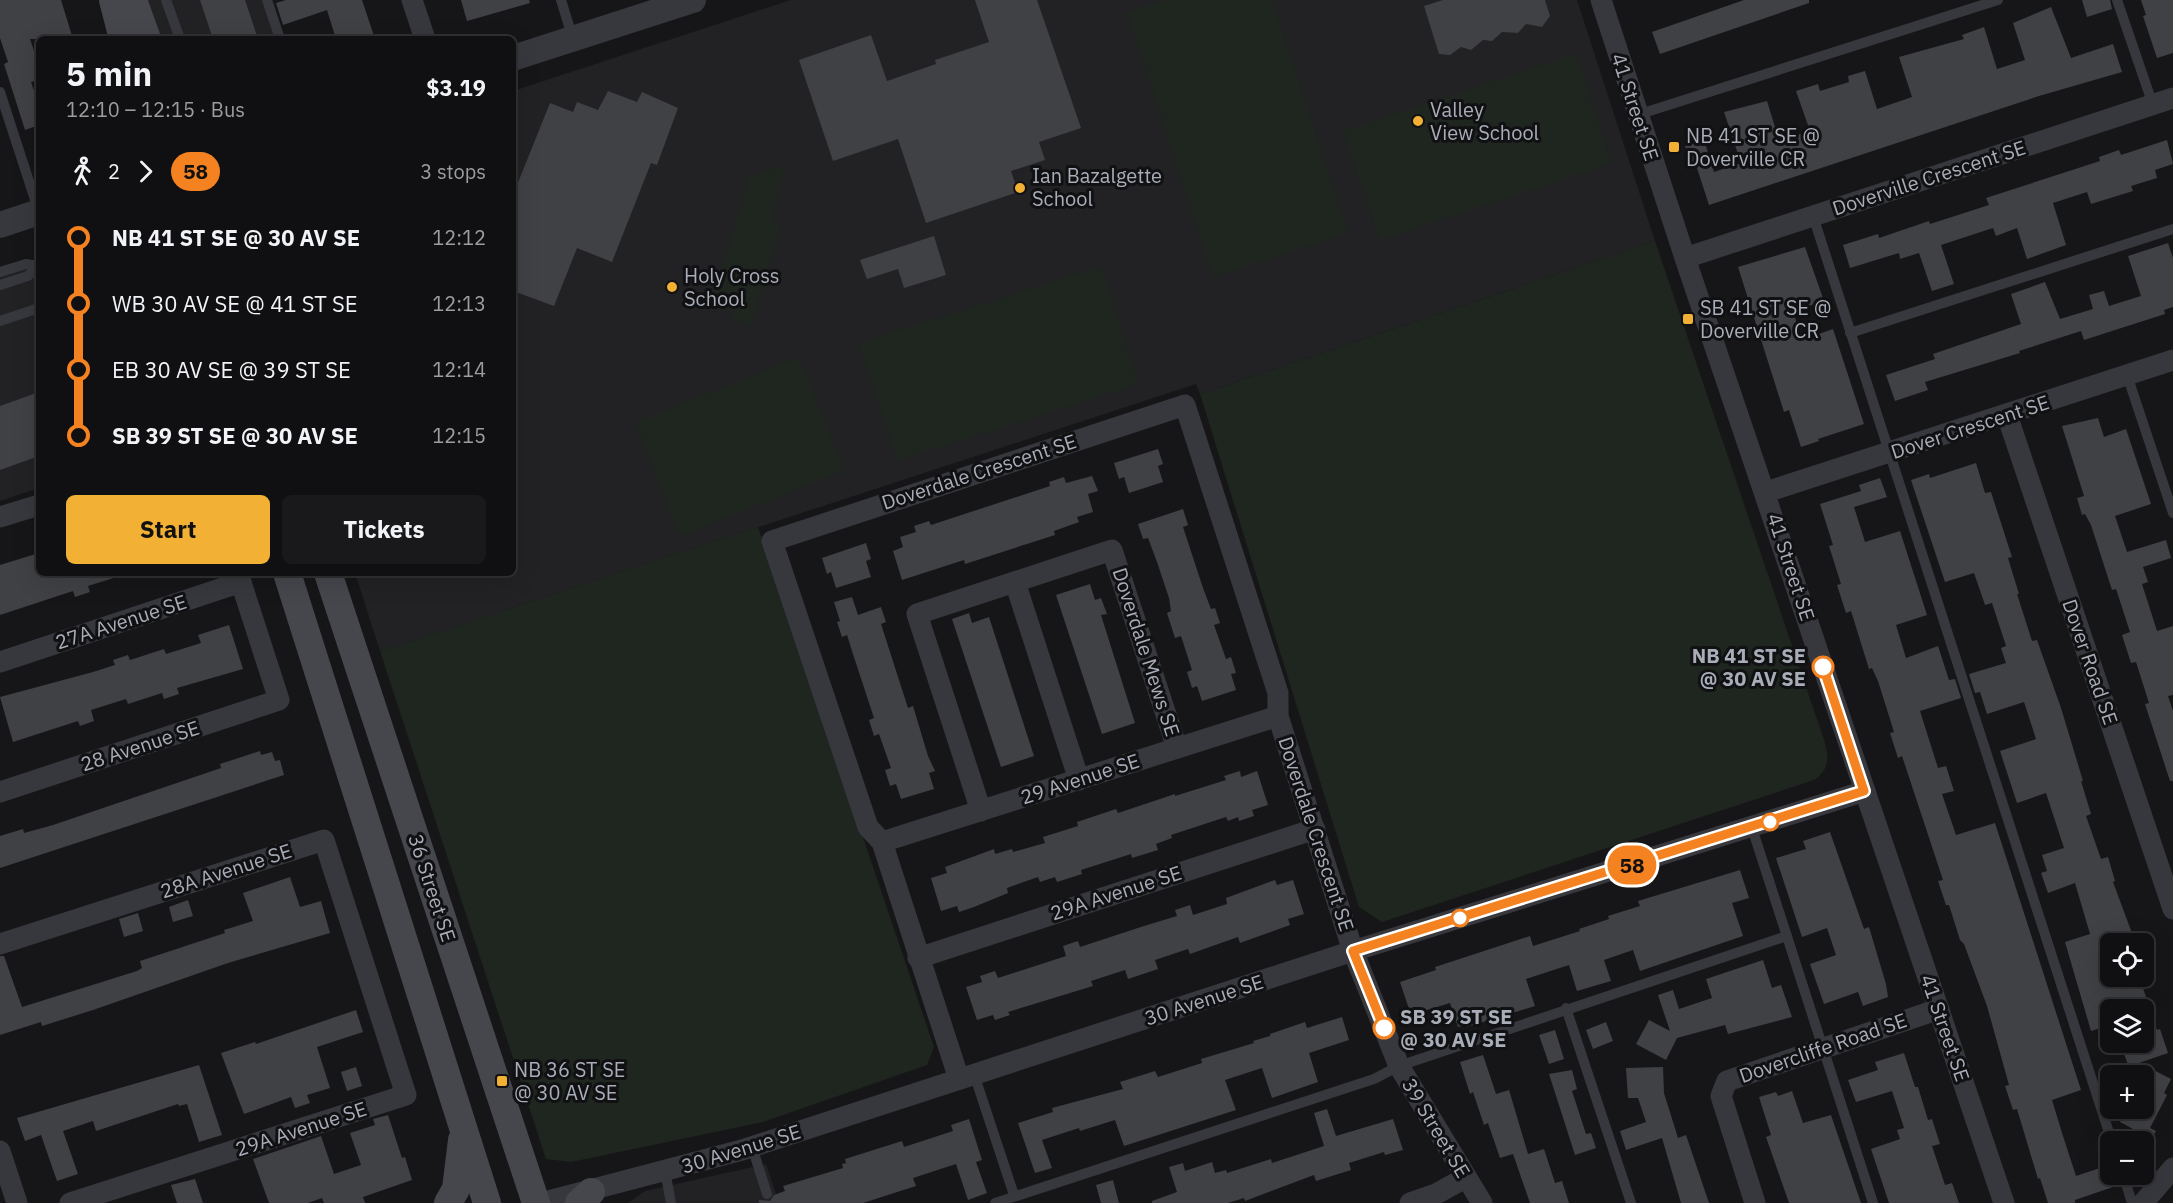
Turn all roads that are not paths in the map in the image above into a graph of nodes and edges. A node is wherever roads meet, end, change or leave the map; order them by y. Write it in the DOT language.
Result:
graph roads {
  1 [pos="113,0"];
  2 [pos="133,0"];
  3 [pos="166,0"];
  4 [pos="267,0"];
  5 [pos="412,0"];
  6 [pos="561,0"];
  7 [pos="693,0"];
  8 [pos="1602,0"];
  9 [pos="1998,0"];
  10 [pos="2117,0"];
  11 [pos="122,36"];
  12 [pos="146,36"];
  13 [pos="179,36"];
  14 [pos="279,36"];
  15 [pos="424,36"];
  16 [pos="573,39"];
  17 [pos="516,57"];
  18 [pos="0,92"];
  19 [pos="2173,98"];
  20 [pos="2153,105"];
  21 [pos="1637,115"];
  22 [pos="36,203"];
  23 [pos="36,213"];
  24 [pos="1813,216"];
  25 [pos="0,225"];
  26 [pos="2173,229"];
  27 [pos="1685,258"];
  28 [pos="36,266"];
  29 [pos="36,268"];
  30 [pos="0,272"];
  31 [pos="0,285"];
  32 [pos="36,309"];
  33 [pos="0,321"];
  34 [pos="1850,333"];
  35 [pos="2173,360"];
  36 [pos="2127,375"];
  37 [pos="2007,415"];
  38 [pos="1888,453"];
  39 [pos="1766,492"];
  40 [pos="36,506"];
  41 [pos="2173,513"];
  42 [pos="0,517"];
  43 [pos="288,576"];
  44 [pos="329,576"];
  45 [pos="240,578"];
  46 [pos="1016,582"];
  47 [pos="0,662"];
  48 [pos="1278,716"];
  49 [pos="1177,748"];
  50 [pos="1079,780"];
  51 [pos="1864,791"];
  52 [pos="0,792"];
  53 [pos="981,811"];
  54 [pos="1752,828"];
  55 [pos="1315,829"];
  56 [pos="882,842"];
  57 [pos="2173,909"];
  58 [pos="1787,936"];
  59 [pos="0,944"];
  60 [pos="1353,951"];
  61 [pos="918,958"];
  62 [pos="364,969"];
  63 [pos="1566,1008"];
  64 [pos="1939,1009"];
  65 [pos="1823,1048"];
  66 [pos="1399,1066"];
  67 [pos="967,1077"];
  68 [pos="464,1129"];
  69 [pos="2108,1131"];
  70 [pos="752,1147"];
  71 [pos="0,1151"];
  72 [pos="2173,1168"];
  73 [pos="665,1171"];
  74 [pos="1465,1178"];
  75 [pos="2126,1185"];
  76 [pos="767,1194"];
  77 [pos="1014,1195"];
  78 [pos="585,1197"];
  79 [pos="17,1203"];
  80 [pos="70,1203"];
  81 [pos="448,1203"];
  82 [pos="487,1203"];
  83 [pos="536,1203"];
  84 [pos="541,1203"];
  85 [pos="670,1203"];
  86 [pos="995,1203"];
  87 [pos="1410,1203"];
  88 [pos="1482,1203"];
  89 [pos="1631,1203"];
  90 [pos="1755,1203"];
  91 [pos="1873,1203"];
  92 [pos="2004,1203"];
  93 [pos="2132,1203"];
  94 [pos="2143,1203"];
  1 -- 11 [label="main road"];
  2 -- 12 [label="main road"];
  3 -- 13 [label="lane"];
  4 -- 14 [label="lane"];
  5 -- 15 [label="street"];
  6 -- 16 [label="lane"];
  7 -- 16 [label="street"];
  8 -- 21 [label="street, 41 Street SE"];
  9 -- 21 [label="lane"];
  10 -- 20 [label="lane"];
  16 -- 17 [label="street"];
  18 -- 22 [label="lane"];
  19 -- 20 [label="street, Doverville Crescent SE"];
  20 -- 24 [label="street, Doverville Crescent SE"];
  21 -- 27 [label="street, 41 Street SE"];
  23 -- 25 [label="street"];
  24 -- 27 [label="street, Doverville Crescent SE"];
  24 -- 34 [label="lane"];
  26 -- 34 [label="lane"];
  27 -- 39 [label="street, 41 Street SE"];
  28 -- 30 [label="lane"];
  29 -- 31 [label="lane"];
  32 -- 33 [label="lane"];
  34 -- 38 [label="lane"];
  35 -- 36 [label="street, Dover Crescent SE"];
  36 -- 37 [label="street, Dover Crescent SE"];
  36 -- 41 [label="lane"];
  37 -- 38 [label="street, Dover Crescent SE"];
  37 -- 57 [label="street, Dover Road SE"];
  38 -- 39 [label="street, Dover Crescent SE"];
  38 -- 69 [label="lane"];
  39 -- 51 [label="street, 41 Street SE"];
  40 -- 42 [label="street"];
  43 -- 68 [label="main road"];
  44 -- 83 [label="main road, 36 Street SE"];
  45 -- 47 [label="street, 27A Avenue SE"];
  45 -- 52 [label="street, 28 Avenue SE"];
  46 -- 49 [label="street, Doverdale Mews SE"];
  46 -- 50 [label="street"];
  46 -- 53 [label="street, Doverdale Mews SE"];
  48 -- 49 [label="street, 29 Avenue SE"];
  48 -- 55 [label="street, Doverdale Crescent SE"];
  48 -- 56 [label="street, Doverdale Crescent SE"];
  49 -- 50 [label="street, 29 Avenue SE"];
  50 -- 53 [label="street, 29 Avenue SE"];
  51 -- 54 [label="street, 30 Avenue SE"];
  51 -- 64 [label="street, 41 Street SE"];
  53 -- 56 [label="street, 29 Avenue SE"];
  54 -- 58 [label="lane"];
  54 -- 60 [label="street, 30 Avenue SE"];
  55 -- 60 [label="street, Doverdale Crescent SE"];
  55 -- 61 [label="street, 29A Avenue SE"];
  56 -- 61 [label="street, Doverdale Crescent SE"];
  58 -- 63 [label="lane"];
  58 -- 65 [label="lane"];
  59 -- 62 [label="street, 28A Avenue SE"];
  60 -- 66 [label="street, 39 Street SE"];
  60 -- 67 [label="street, 30 Avenue SE"];
  61 -- 67 [label="street, Doverdale Crescent SE"];
  62 -- 80 [label="street, 29A Avenue SE"];
  63 -- 66 [label="lane"];
  63 -- 89 [label="lane"];
  64 -- 65 [label="street, Dovercliffe Road SE"];
  64 -- 92 [label="street, 41 Street SE"];
  65 -- 90 [label="street, Dovercliffe Road SE"];
  65 -- 91 [label="lane"];
  66 -- 74 [label="street, 39 Street SE"];
  66 -- 77 [label="lane"];
  67 -- 70 [label="street, 30 Avenue SE"];
  67 -- 77 [label="lane"];
  68 -- 81 [label="main road"];
  68 -- 82 [label="main road"];
  70 -- 73 [label="street, 30 Avenue SE"];
  70 -- 76 [label="lane"];
  71 -- 79 [label="street"];
  72 -- 94 [label="street"];
  73 -- 78 [label="street, 30 Avenue SE"];
  73 -- 85 [label="lane"];
  74 -- 87 [label="street"];
  74 -- 88 [label="street, 39 Street SE"];
  75 -- 93 [label="lane"];
  77 -- 86 [label="lane"];
  78 -- 84 [label="street, 30 Avenue SE"];
}
